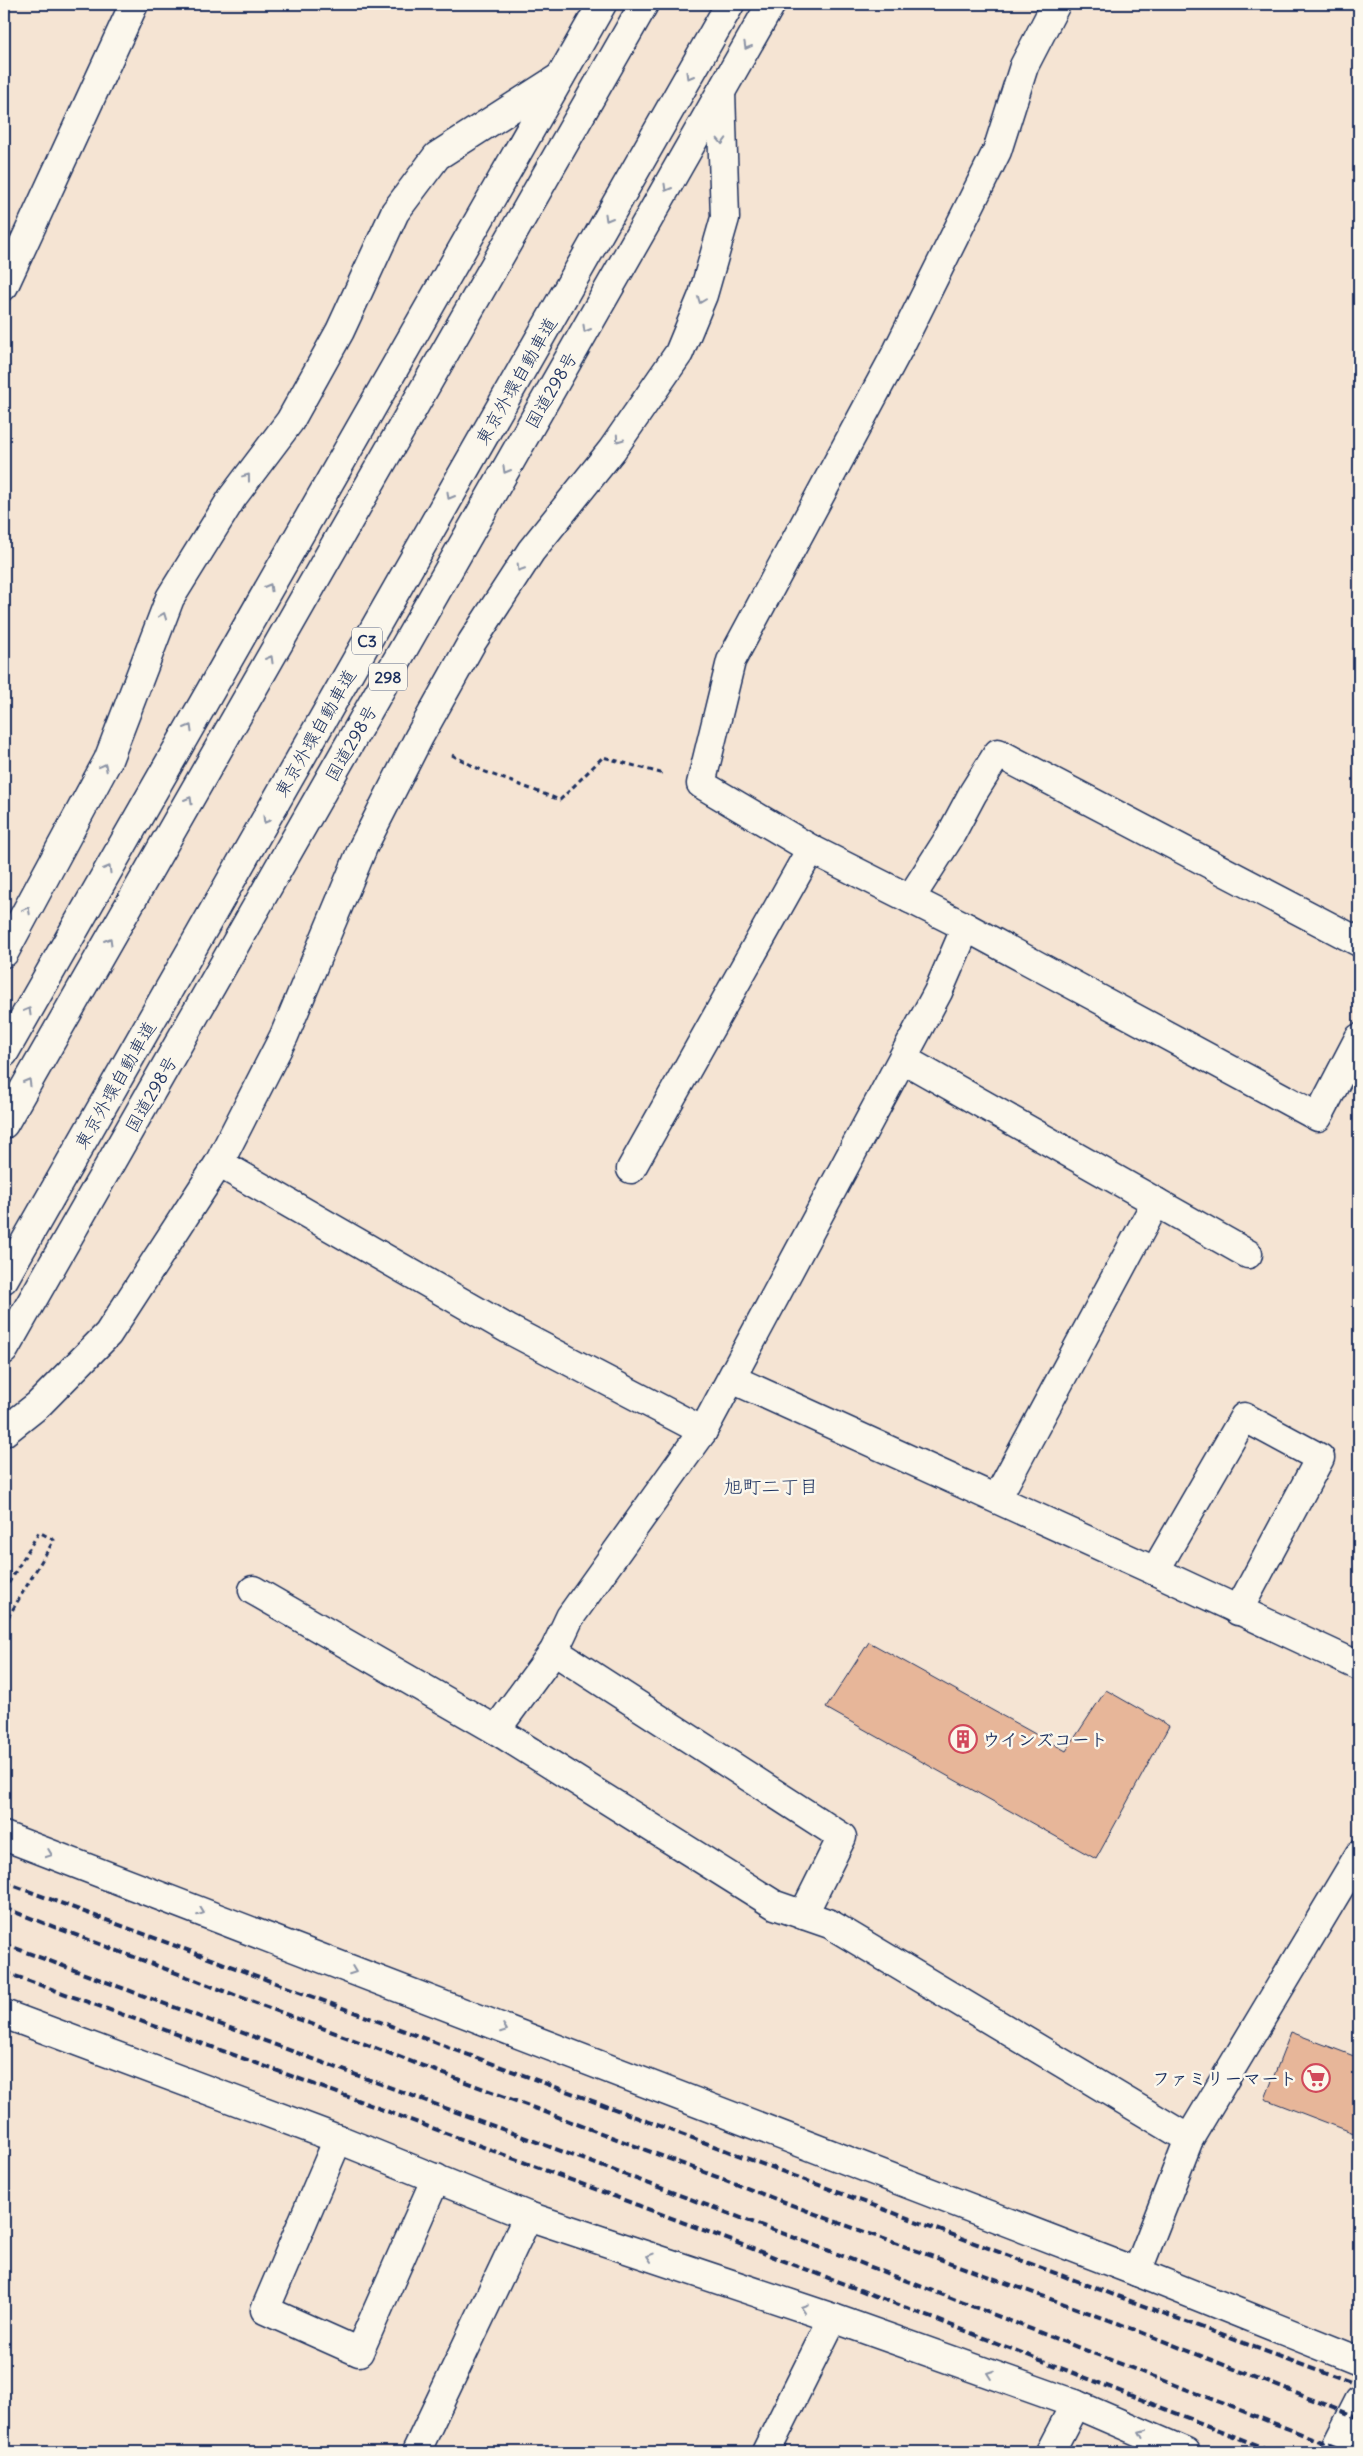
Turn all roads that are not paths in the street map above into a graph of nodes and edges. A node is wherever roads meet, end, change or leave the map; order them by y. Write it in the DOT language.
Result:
graph roads {
  1 [pos="134,4"];
  2 [pos="602,4"];
  3 [pos="644,4"];
  4 [pos="730,4"];
  5 [pos="771,4"];
  6 [pos="1056,4"];
  7 [pos="560,77"];
  8 [pos="721,92"];
  9 [pos="4,286"];
  10 [pos="810,849"];
  11 [pos="910,899"];
  12 [pos="966,927"];
  13 [pos="1359,942"];
  14 [pos="4,953"];
  15 [pos="4,1053"];
  16 [pos="1356,1054"];
  17 [pos="903,1059"];
  18 [pos="4,1124"];
  19 [pos="219,1163"];
  20 [pos="631,1169"];
  21 [pos="1156,1202"];
  22 [pos="1248,1254"];
  23 [pos="4,1279"];
  24 [pos="4,1350"];
  25 [pos="732,1379"];
  26 [pos="702,1431"];
  27 [pos="4,1432"];
  28 [pos="997,1498"];
  29 [pos="1156,1571"];
  30 [pos="253,1590"];
  31 [pos="1238,1611"];
  32 [pos="554,1651"];
  33 [pos="1359,1666"];
  34 [pos="496,1730"];
  35 [pos="4,1836"];
  36 [pos="1359,1855"];
  37 [pos="803,1916"];
  38 [pos="4,2014"];
  39 [pos="338,2138"];
  40 [pos="1188,2139"];
  41 [pos="436,2178"];
  42 [pos="528,2216"];
  43 [pos="1137,2272"];
  44 [pos="833,2318"];
  45 [pos="1359,2361"];
  46 [pos="1359,2401"];
  47 [pos="1075,2404"];
  48 [pos="416,2452"];
  49 [pos="766,2452"];
  50 [pos="1050,2452"];
  51 [pos="1186,2452"];
  52 [pos="1333,2452"];
  1 -- 9 [label="main road"];
  2 -- 7 [label="main road"];
  18 -- 3 [label="main road, one-way"];
  4 -- 23 [label="main road, 東京外環自動車道 / C3, one-way"];
  5 -- 8 [label="main road, 国道298号 / 298, one-way"];
  6 -- 10 [label="main road"];
  14 -- 7 [label="main road, one-way"];
  15 -- 7 [label="main road, one-way"];
  8 -- 19 [label="main road, one-way"];
  8 -- 24 [label="main road, 国道298号 / 298, one-way"];
  10 -- 11 [label="main road"];
  10 -- 20 [label="main road"];
  11 -- 12 [label="main road"];
  11 -- 13 [label="main road"];
  12 -- 16 [label="main road"];
  12 -- 17 [label="main road"];
  17 -- 21 [label="main road"];
  17 -- 25 [label="main road"];
  19 -- 26 [label="main road"];
  19 -- 27 [label="main road"];
  21 -- 22 [label="main road"];
  21 -- 28 [label="main road"];
  25 -- 26 [label="main road"];
  25 -- 28 [label="main road"];
  26 -- 32 [label="main road"];
  28 -- 29 [label="main road"];
  29 -- 31 [label="main road"];
  29 -- 31 [label="main road"];
  30 -- 34 [label="main road"];
  31 -- 33 [label="main road"];
  32 -- 34 [label="main road"];
  32 -- 37 [label="main road"];
  34 -- 37 [label="main road"];
  35 -- 43 [label="main road, one-way"];
  36 -- 40 [label="main road"];
  37 -- 40 [label="main road"];
  38 -- 39 [label="main road"];
  39 -- 41 [label="main road"];
  39 -- 41 [label="main road"];
  40 -- 43 [label="main road"];
  41 -- 42 [label="main road"];
  44 -- 42 [label="main road, one-way"];
  42 -- 48 [label="main road"];
  43 -- 45 [label="main road"];
  47 -- 44 [label="main road, one-way"];
  44 -- 49 [label="main road"];
  46 -- 52 [label="main road"];
  47 -- 50 [label="main road"];
  51 -- 47 [label="main road, one-way"];
}
